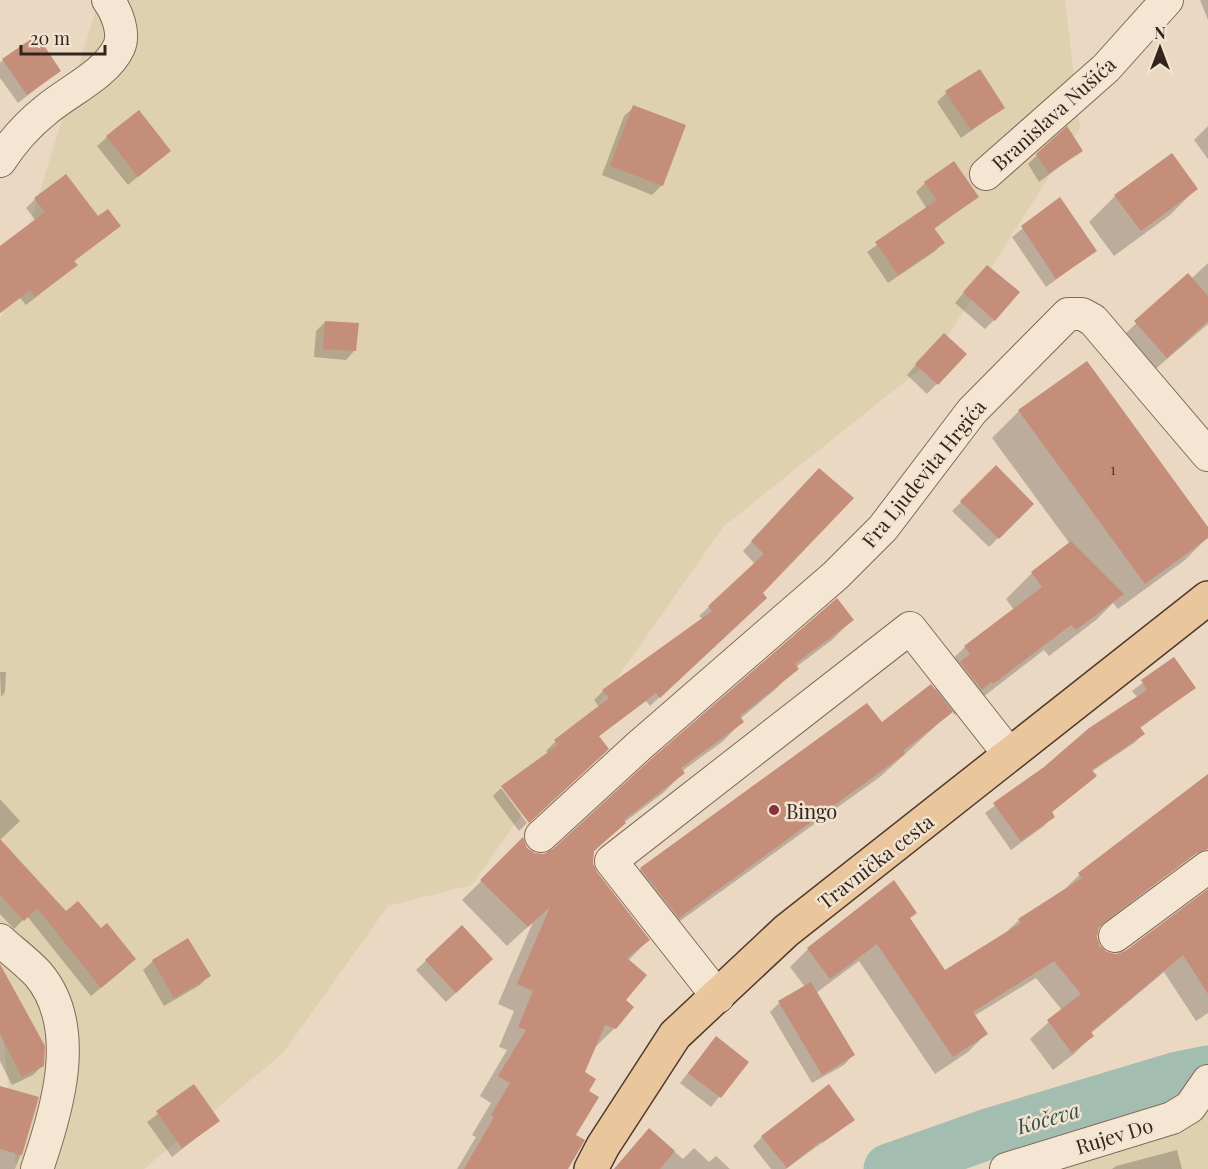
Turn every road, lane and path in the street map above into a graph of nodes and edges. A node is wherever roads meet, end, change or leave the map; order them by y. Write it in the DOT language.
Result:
graph roads {
  1 [pos="108,0"];
  2 [pos="1167,0"];
  3 [pos="5,142"];
  4 [pos="986,174"];
  5 [pos="1208,455"];
  6 [pos="1208,598"];
  7 [pos="1009,754"];
  8 [pos="541,836"];
  9 [pos="1208,867"];
  10 [pos="1115,936"];
  11 [pos="0,940"];
  12 [pos="718,997"];
  13 [pos="1206,1084"];
  14 [pos="37,1169"];
  15 [pos="591,1169"];
  16 [pos="1006,1169"];
  1 -- 3 [label="street"];
  2 -- 4 [label="street, Branislava Nušića"];
  5 -- 8 [label="street, Fra Ljudevita Hrgića"];
  6 -- 7 [label="main road, Travnička cesta"];
  7 -- 12 [label="main road, Travnička cesta"];
  7 -- 12 [label="street"];
  9 -- 10 [label="street"];
  11 -- 14 [label="street"];
  12 -- 15 [label="main road, Travnička cesta"];
  13 -- 16 [label="street, Rujev Do"];
}
